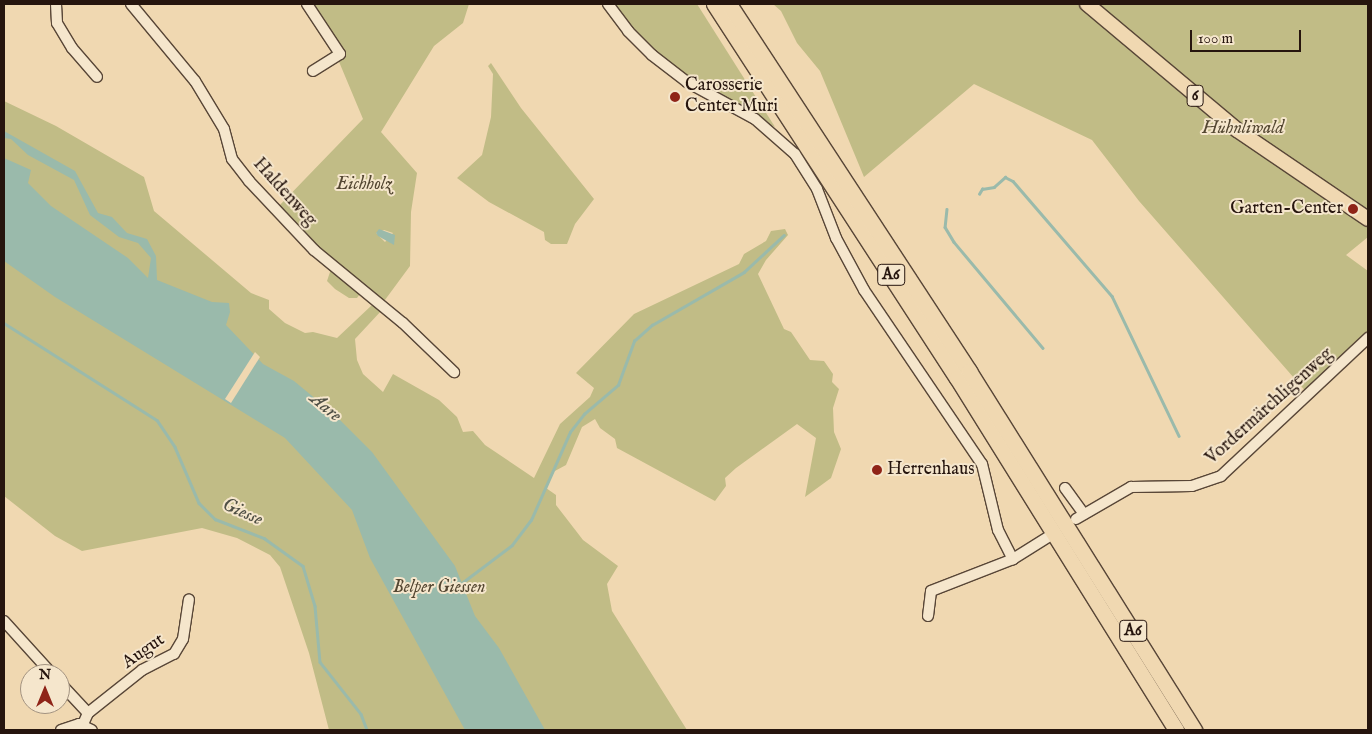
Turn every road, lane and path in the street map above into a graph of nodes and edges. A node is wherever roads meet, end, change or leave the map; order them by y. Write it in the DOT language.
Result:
graph roads {
  1 [pos="56,4"];
  2 [pos="131,4"];
  3 [pos="307,4"];
  4 [pos="608,4"];
  5 [pos="714,4"];
  6 [pos="729,4"];
  7 [pos="738,4"];
  8 [pos="1087,4"];
  9 [pos="747,30"];
  10 [pos="312,71"];
  11 [pos="98,77"];
  12 [pos="1368,219"];
  13 [pos="1368,338"];
  14 [pos="454,372"];
  15 [pos="1065,488"];
  16 [pos="1048,537"];
  17 [pos="1013,559"];
  18 [pos="190,599"];
  19 [pos="928,616"];
  20 [pos="4,621"];
  21 [pos="43,664"];
  22 [pos="70,694"];
  23 [pos="88,713"];
  24 [pos="83,724"];
  25 [pos="62,730"];
  26 [pos="92,730"];
  27 [pos="1176,730"];
  28 [pos="1194,730"];
  1 -- 11 [label="street"];
  2 -- 14 [label="street, Haldenweg"];
  3 -- 10 [label="street"];
  4 -- 17 [label="street"];
  5 -- 27 [label="highway, A6"];
  6 -- 9 [label="highway, A6"];
  7 -- 9 [label="highway"];
  8 -- 12 [label="main road, 6"];
  9 -- 28 [label="highway, A6"];
  13 -- 15 [label="street, Vordermärchligenweg"];
  16 -- 17 [label="street"];
  17 -- 19 [label="street"];
  18 -- 23 [label="street, Augut"];
  20 -- 21 [label="street"];
  22 -- 23 [label="street"];
  23 -- 24 [label="street"];
  24 -- 25 [label="street"];
  24 -- 26 [label="street"];
}
